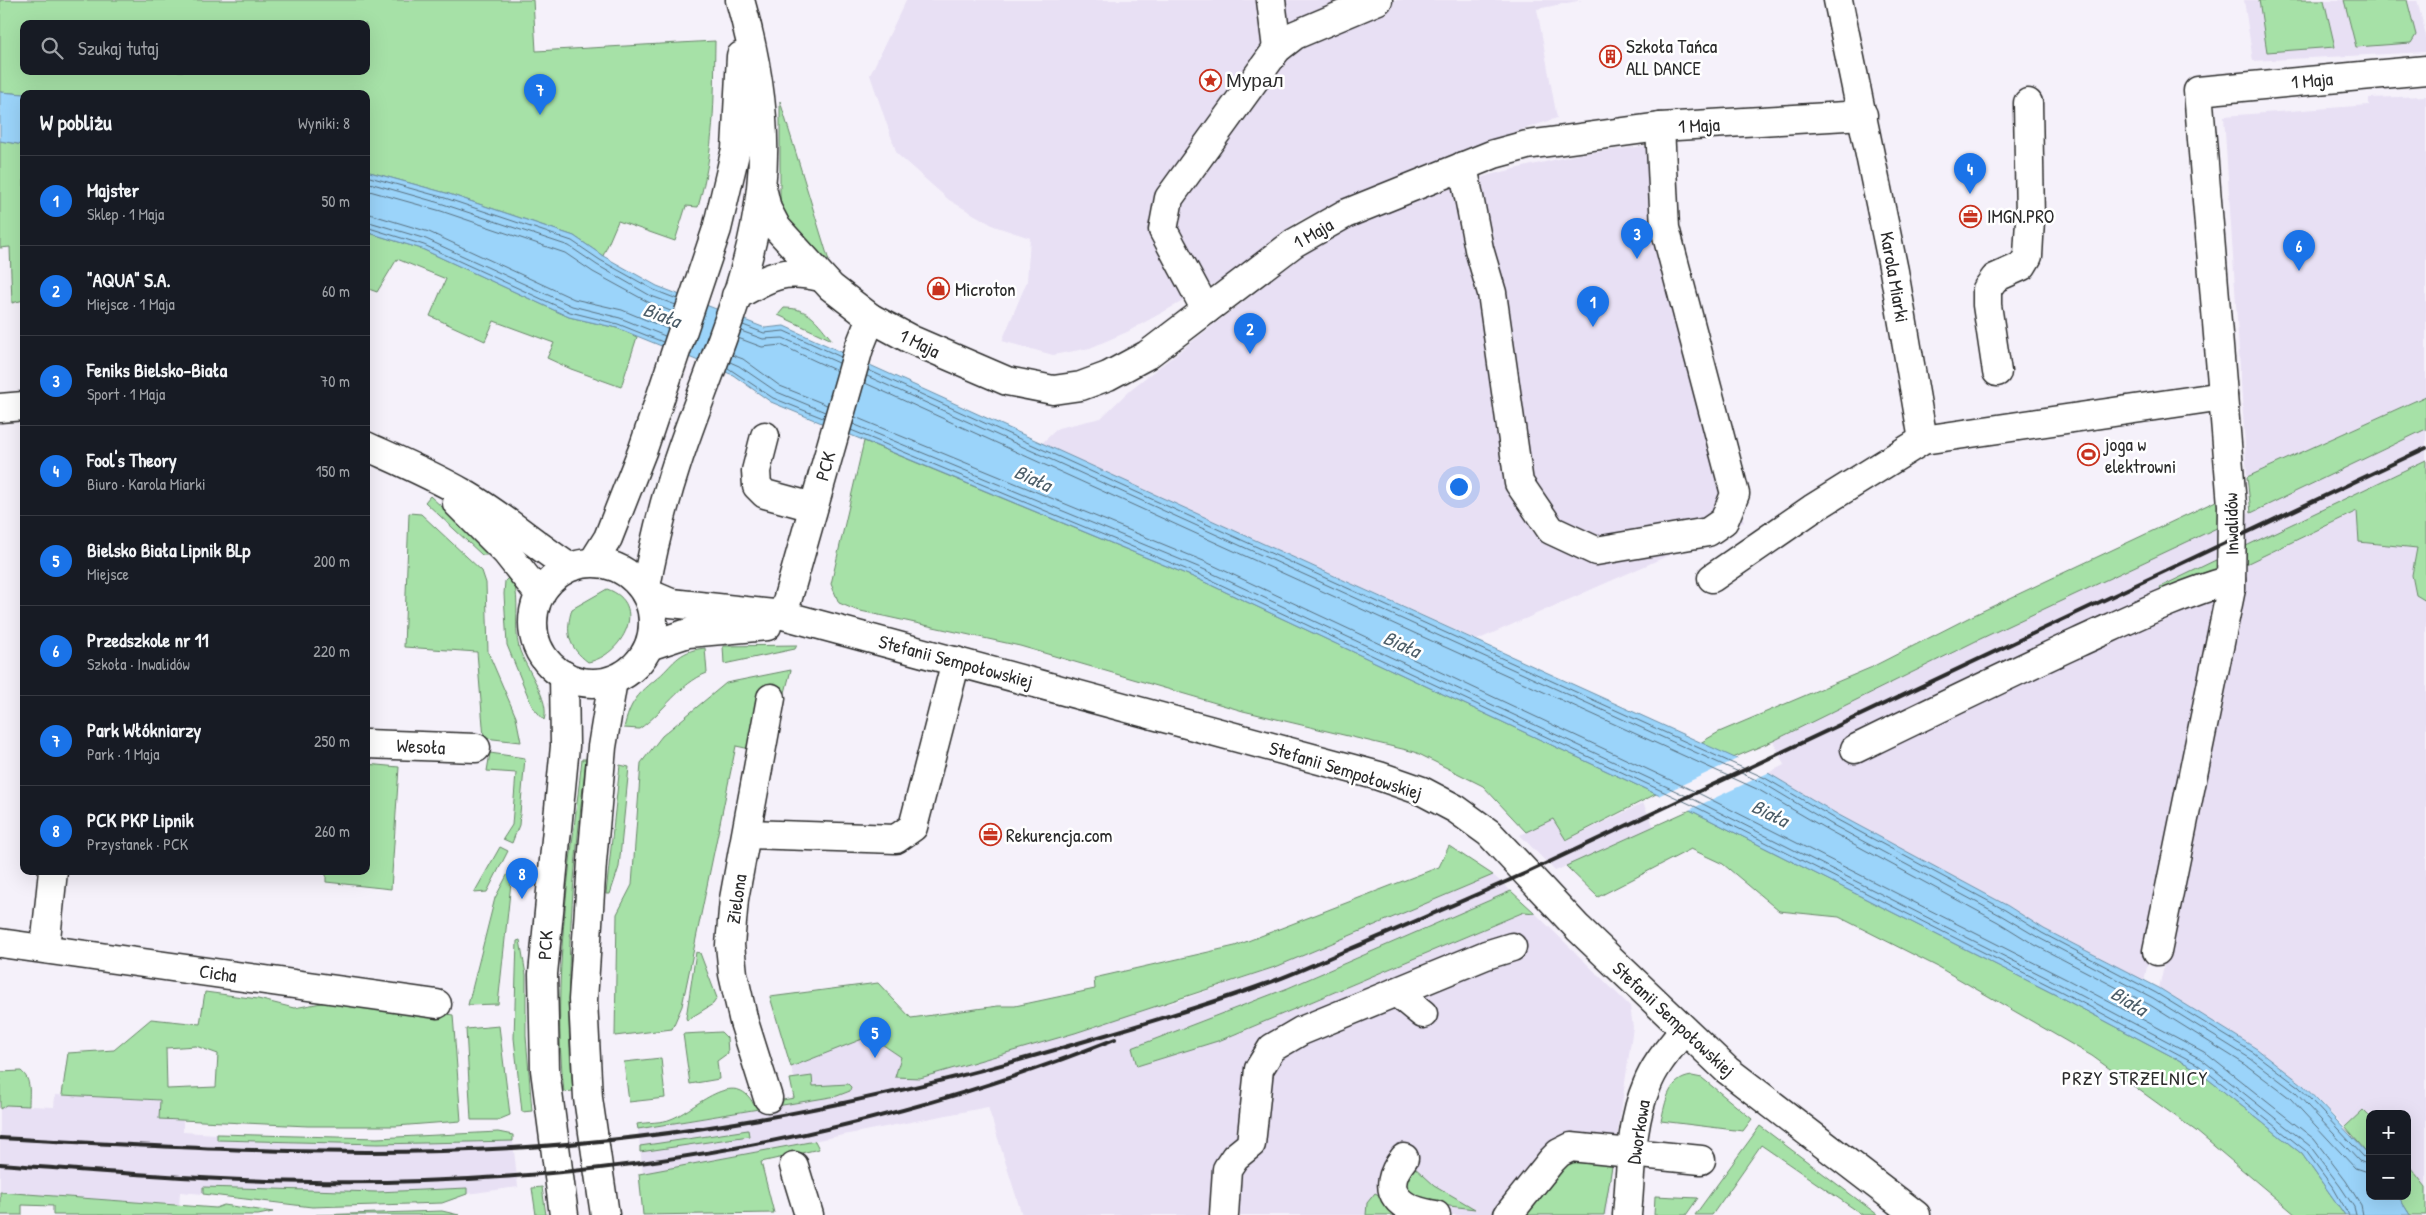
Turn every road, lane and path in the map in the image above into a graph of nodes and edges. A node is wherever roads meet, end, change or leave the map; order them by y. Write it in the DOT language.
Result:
graph roads {
  1 [pos="1272,0"];
  2 [pos="1378,0"];
  3 [pos="1838,0"];
  4 [pos="741,2"];
  5 [pos="1277,49"];
  6 [pos="2426,70"];
  7 [pos="2198,91"];
  8 [pos="2028,103"];
  9 [pos="1863,115"];
  10 [pos="1660,127"];
  11 [pos="1463,166"];
  12 [pos="762,187"];
  13 [pos="820,277"];
  14 [pos="736,296"];
  15 [pos="1206,310"];
  16 [pos="871,318"];
  17 [pos="1997,372"];
  18 [pos="2223,396"];
  19 [pos="20,406"];
  20 [pos="0,408"];
  21 [pos="765,436"];
  22 [pos="1923,440"];
  23 [pos="370,448"];
  24 [pos="418,470"];
  25 [pos="813,507"];
  26 [pos="581,565"];
  27 [pos="1712,578"];
  28 [pos="2231,580"];
  29 [pos="645,592"];
  30 [pos="540,595"];
  31 [pos="783,615"];
  32 [pos="814,623"];
  33 [pos="649,646"];
  34 [pos="956,661"];
  35 [pos="564,675"];
  36 [pos="613,680"];
  37 [pos="771,698"];
  38 [pos="370,744"];
  39 [pos="476,748"];
  40 [pos="1856,749"];
  41 [pos="747,834"];
  42 [pos="52,875"];
  43 [pos="0,943"];
  44 [pos="1512,947"];
  45 [pos="45,948"];
  46 [pos="2157,951"];
  47 [pos="1396,992"];
  48 [pos="437,1004"];
  49 [pos="1423,1014"];
  50 [pos="1684,1030"];
  51 [pos="768,1098"];
  52 [pos="1634,1154"];
  53 [pos="1404,1158"];
  54 [pos="1702,1160"];
  55 [pos="794,1166"];
  56 [pos="564,1215"];
  57 [pos="605,1215"];
  58 [pos="809,1215"];
  59 [pos="1224,1215"];
  60 [pos="1436,1215"];
  61 [pos="1508,1215"];
  62 [pos="1627,1215"];
  63 [pos="1916,1215"];
  1 -- 5 [label="street"];
  2 -- 5 [label="street"];
  3 -- 9 [label="street, Karola Miarki"];
  4 -- 12 [label="street, 1 Maja"];
  4 -- 26 [label="street, 1 Maja"];
  5 -- 15 [label="street"];
  6 -- 7 [label="street, 1 Maja"];
  7 -- 18 [label="street, Inwalidów"];
  8 -- 17 [label="street"];
  9 -- 10 [label="street, 1 Maja"];
  9 -- 22 [label="street, Karola Miarki"];
  10 -- 11 [label="street, 1 Maja"];
  10 -- 11 [label="street"];
  11 -- 15 [label="street, 1 Maja"];
  12 -- 13 [label="street, 1 Maja"];
  12 -- 14 [label="street, 1 Maja"];
  13 -- 14 [label="street, 1 Maja"];
  13 -- 16 [label="street, 1 Maja"];
  14 -- 29 [label="street, 1 Maja"];
  15 -- 16 [label="street, 1 Maja"];
  16 -- 25 [label="street, PCK"];
  18 -- 22 [label="street"];
  18 -- 28 [label="street, Inwalidów"];
  19 -- 20 [label="street"];
  21 -- 25 [label="street"];
  22 -- 27 [label="street"];
  23 -- 24 [label="street"];
  24 -- 26 [label="street"];
  24 -- 30 [label="street"];
  25 -- 31 [label="street, PCK"];
  26 -- 29 [label="street"];
  26 -- 30 [label="street"];
  28 -- 40 [label="street"];
  28 -- 46 [label="street, Inwalidów"];
  29 -- 31 [label="street, Stefanii Sempołowskiej"];
  29 -- 33 [label="street"];
  30 -- 35 [label="street"];
  31 -- 32 [label="street, Stefanii Sempołowskiej"];
  32 -- 33 [label="street, Stefanii Sempołowskiej"];
  32 -- 34 [label="street, Stefanii Sempołowskiej"];
  33 -- 36 [label="street"];
  34 -- 41 [label="street"];
  34 -- 50 [label="street, Stefanii Sempołowskiej"];
  35 -- 36 [label="street"];
  35 -- 56 [label="street, PCK"];
  36 -- 57 [label="street"];
  37 -- 41 [label="street, Zielona"];
  38 -- 39 [label="street, Wesoła"];
  41 -- 51 [label="street, Zielona"];
  42 -- 45 [label="street"];
  43 -- 45 [label="street, Cicha"];
  44 -- 47 [label="street"];
  45 -- 48 [label="street, Cicha"];
  47 -- 49 [label="street"];
  47 -- 59 [label="street"];
  50 -- 52 [label="street, Dworkowa"];
  50 -- 63 [label="street, Stefanii Sempołowskiej"];
  52 -- 54 [label="street"];
  52 -- 61 [label="street"];
  52 -- 62 [label="street, Dworkowa"];
  53 -- 60 [label="street"];
  55 -- 58 [label="street"];
}
